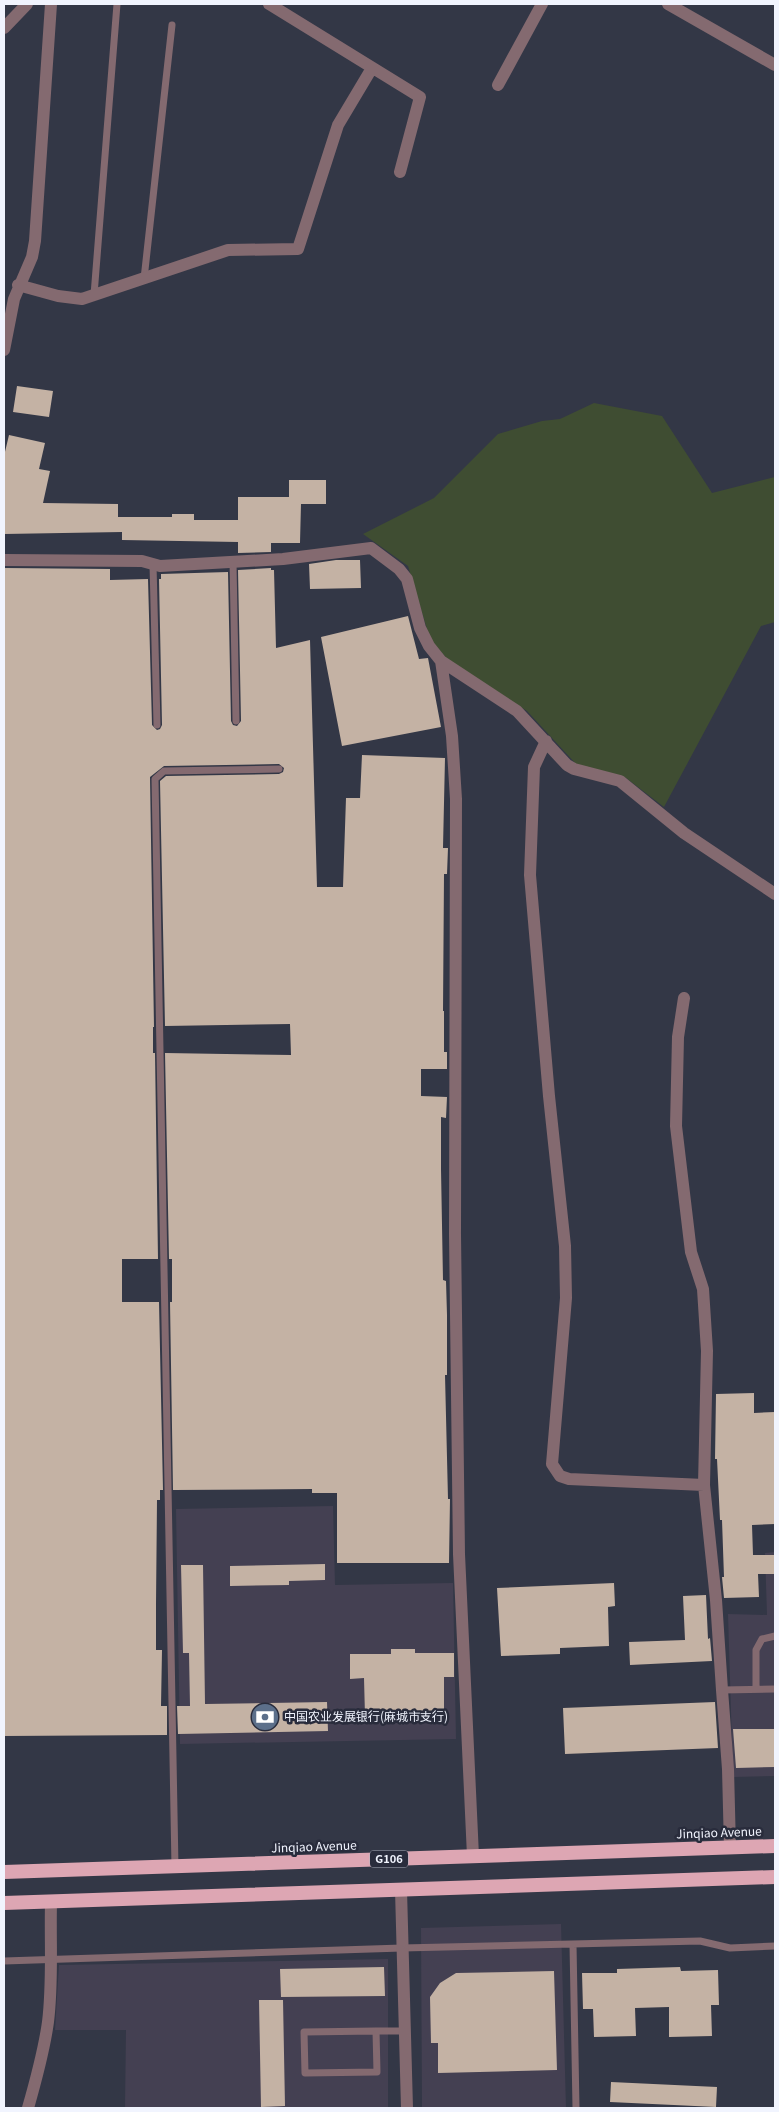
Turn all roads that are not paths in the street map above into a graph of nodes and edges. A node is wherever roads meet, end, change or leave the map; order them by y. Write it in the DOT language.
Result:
graph roads {
  1 [pos="27,4"];
  2 [pos="51,4"];
  3 [pos="117,4"];
  4 [pos="269,4"];
  5 [pos="542,4"];
  6 [pos="668,4"];
  7 [pos="172,25"];
  8 [pos="4,28"];
  9 [pos="775,65"];
  10 [pos="372,68"];
  11 [pos="498,85"];
  12 [pos="400,172"];
  13 [pos="144,279"];
  14 [pos="18,285"];
  15 [pos="94,295"];
  16 [pos="4,350"];
  17 [pos="4,560"];
  18 [pos="234,562"];
  19 [pos="153,564"];
  20 [pos="441,661"];
  21 [pos="236,721"];
  22 [pos="157,725"];
  23 [pos="546,741"];
  24 [pos="279,769"];
  25 [pos="775,894"];
  26 [pos="684,998"];
  27 [pos="704,1485"];
  28 [pos="775,1636"];
  29 [pos="756,1689"];
  30 [pos="775,1689"];
  31 [pos="722,1690"];
  32 [pos="775,1846"];
  33 [pos="730,1848"];
  34 [pos="473,1856"];
  35 [pos="175,1866"];
  36 [pos="4,1872"];
  37 [pos="775,1877"];
  38 [pos="401,1890"];
  39 [pos="51,1902"];
  40 [pos="4,1904"];
  41 [pos="573,1944"];
  42 [pos="775,1946"];
  43 [pos="402,1948"];
  44 [pos="50,1959"];
  45 [pos="4,1961"];
  46 [pos="376,2031"];
  47 [pos="405,2031"];
  48 [pos="28,2108"];
  49 [pos="407,2108"];
  50 [pos="576,2108"];
  1 -- 8 [label="street"];
  2 -- 14 [label="street"];
  3 -- 15 [label="lane"];
  4 -- 10 [label="street"];
  5 -- 11 [label="street"];
  6 -- 9 [label="street"];
  7 -- 13 [label="lane"];
  10 -- 12 [label="street"];
  10 -- 13 [label="street"];
  13 -- 15 [label="street"];
  14 -- 15 [label="street"];
  14 -- 16 [label="street"];
  17 -- 19 [label="street"];
  18 -- 19 [label="street"];
  18 -- 20 [label="street"];
  18 -- 21 [label="lane"];
  19 -- 22 [label="lane"];
  20 -- 23 [label="street"];
  20 -- 34 [label="street"];
  23 -- 25 [label="street"];
  23 -- 27 [label="street"];
  24 -- 35 [label="lane"];
  26 -- 27 [label="street"];
  27 -- 31 [label="street"];
  28 -- 29 [label="lane"];
  29 -- 30 [label="lane"];
  29 -- 31 [label="lane"];
  31 -- 33 [label="street"];
  32 -- 33 [label="highway, Jinqiao Avenue / G106"];
  33 -- 34 [label="highway, Jinqiao Avenue / G106"];
  34 -- 35 [label="highway, Jinqiao Avenue / G106"];
  35 -- 36 [label="highway, Jinqiao Avenue / G106"];
  37 -- 38 [label="highway"];
  38 -- 39 [label="highway"];
  38 -- 43 [label="street"];
  39 -- 40 [label="highway"];
  39 -- 44 [label="street"];
  41 -- 42 [label="lane"];
  41 -- 43 [label="lane"];
  41 -- 50 [label="lane"];
  43 -- 44 [label="lane"];
  43 -- 47 [label="street"];
  44 -- 45 [label="lane"];
  44 -- 48 [label="street"];
  46 -- 46 [label="lane"];
  46 -- 47 [label="lane"];
  47 -- 49 [label="street"];
}
